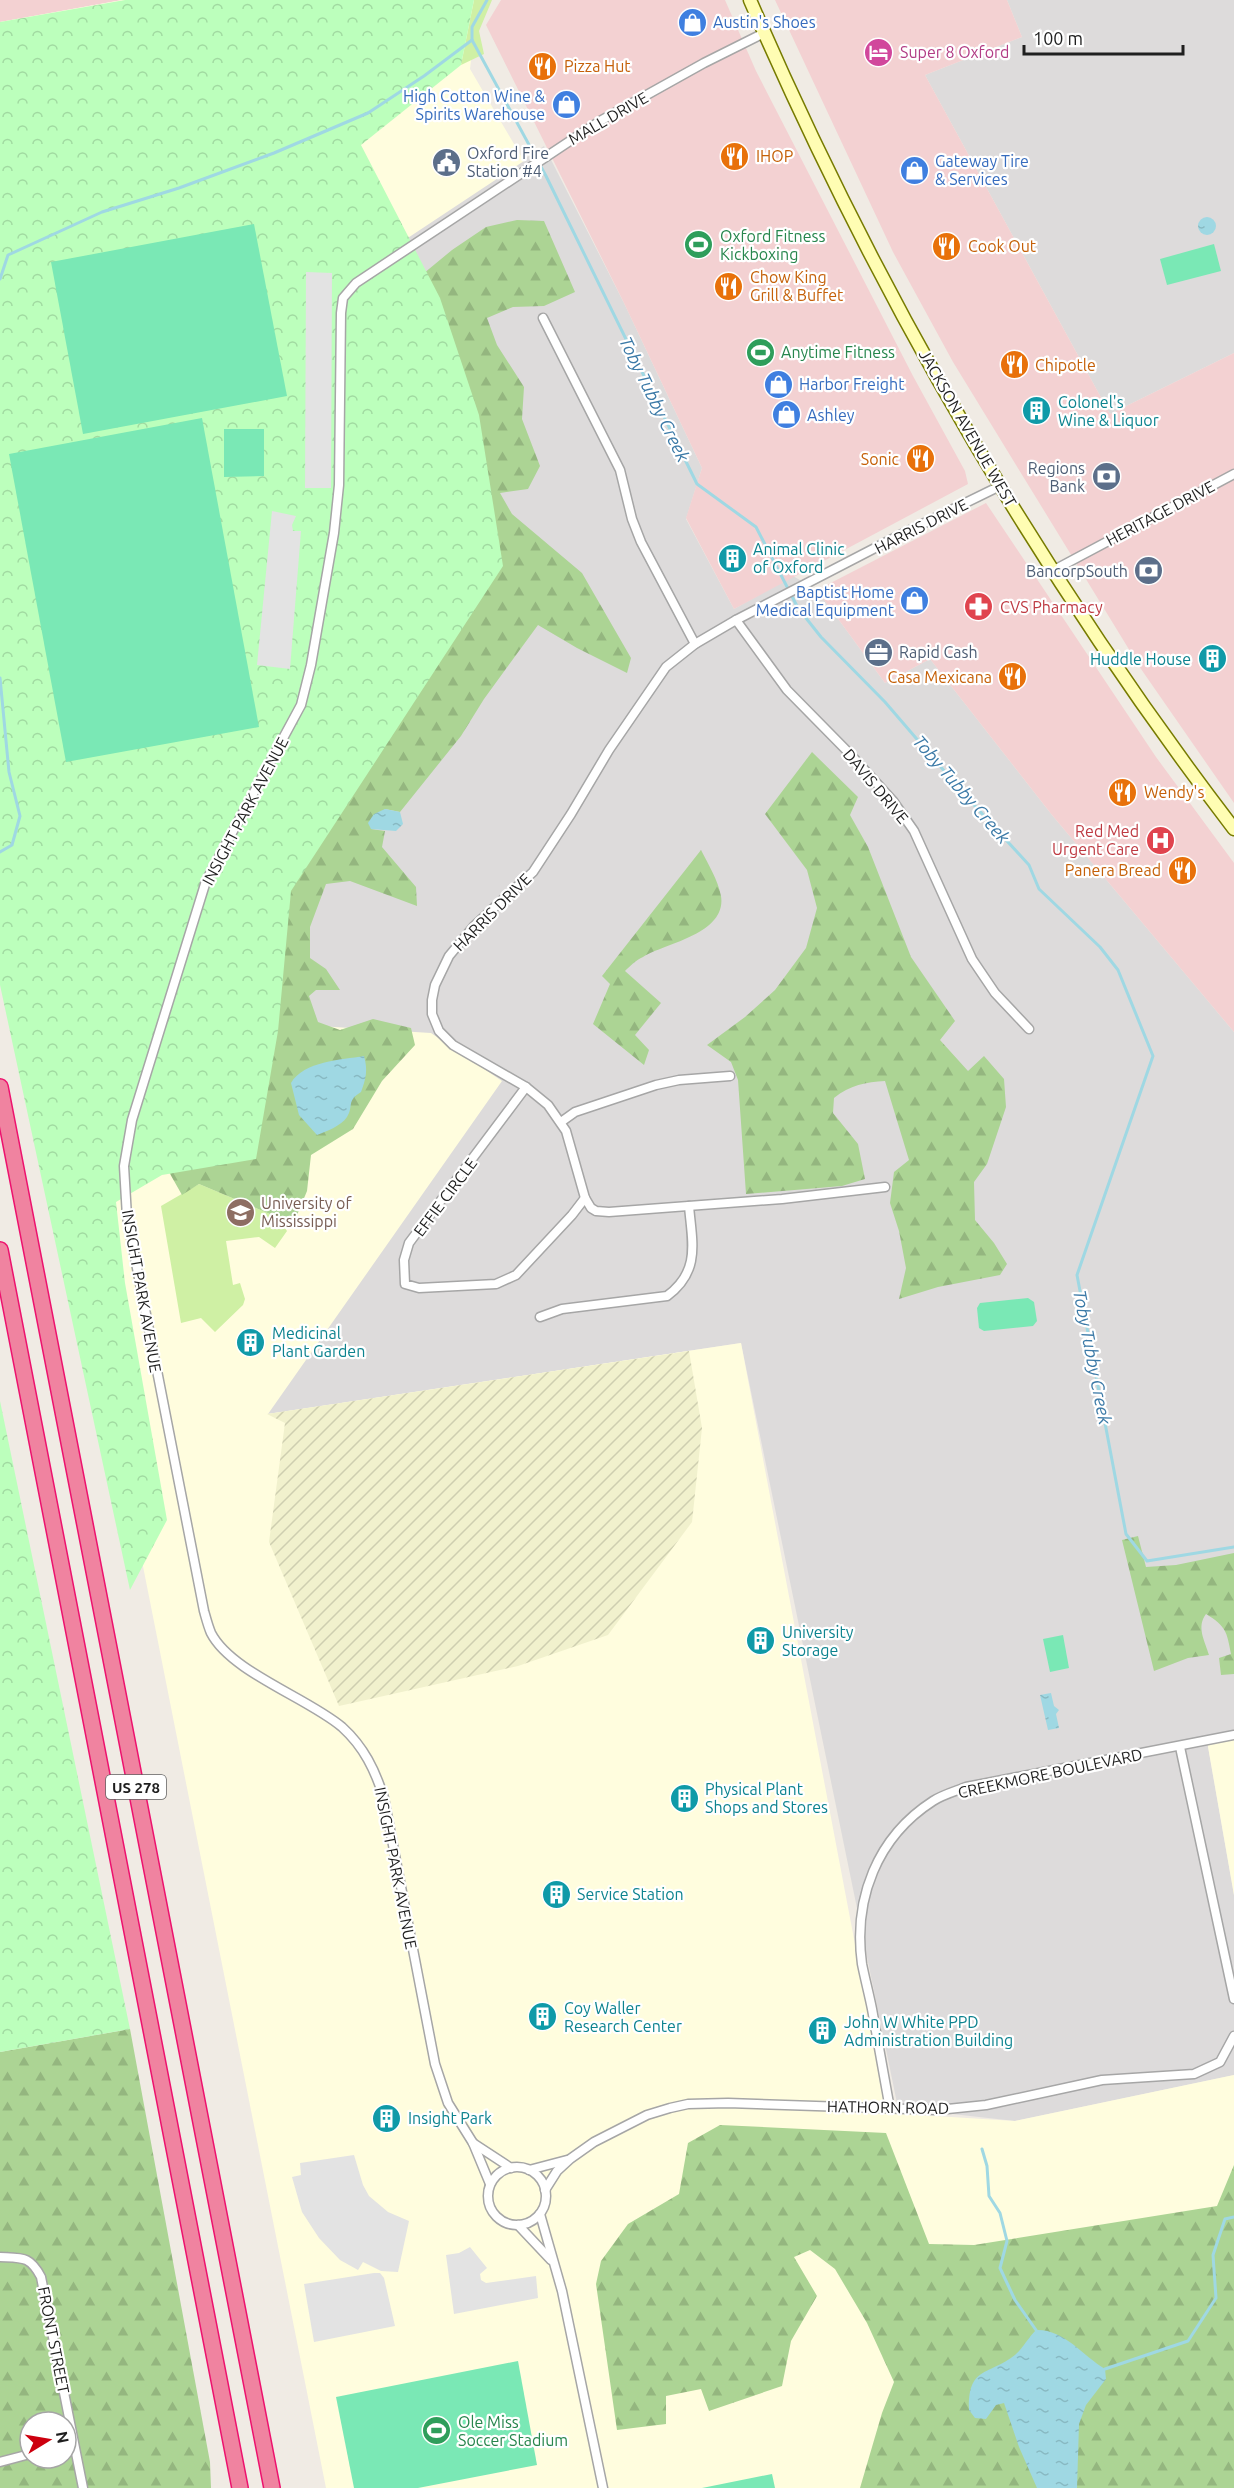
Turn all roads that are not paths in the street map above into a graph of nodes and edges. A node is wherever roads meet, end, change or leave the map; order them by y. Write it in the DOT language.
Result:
graph roads {
  1 [pos="750,0"];
  2 [pos="764,33"];
  3 [pos="344,298"];
  4 [pos="543,318"];
  5 [pos="1234,474"];
  6 [pos="1000,486"];
  7 [pos="1054,570"];
  8 [pos="736,620"];
  9 [pos="695,644"];
  10 [pos="1234,829"];
  11 [pos="1029,1029"];
  12 [pos="730,1076"];
  13 [pos="0,1087"];
  14 [pos="526,1087"];
  15 [pos="561,1122"];
  16 [pos="885,1187"];
  17 [pos="585,1198"];
  18 [pos="689,1206"];
  19 [pos="0,1250"];
  20 [pos="540,1317"];
  21 [pos="1234,1735"];
  22 [pos="1180,1747"];
  23 [pos="1234,2000"];
  24 [pos="1234,2036"];
  25 [pos="890,2109"];
  26 [pos="473,2143"];
  27 [pos="570,2159"];
  28 [pos="511,2168"];
  29 [pos="529,2170"];
  30 [pos="490,2184"];
  31 [pos="545,2190"];
  32 [pos="540,2214"];
  33 [pos="518,2226"];
  34 [pos="0,2257"];
  35 [pos="552,2260"];
  36 [pos="64,2410"];
  37 [pos="229,2431"];
  38 [pos="18,2457"];
  39 [pos="0,2462"];
  40 [pos="78,2470"];
  41 [pos="83,2488"];
  42 [pos="232,2488"];
  43 [pos="240,2488"];
  44 [pos="272,2488"];
  45 [pos="603,2488"];
  1 -- 2 [label="main road, JACKSON AVENUE WEST"];
  2 -- 3 [label="street, MALL DRIVE"];
  2 -- 6 [label="main road, JACKSON AVENUE WEST"];
  3 -- 26 [label="street, INSIGHT PARK AVENUE"];
  4 -- 9 [label="street"];
  5 -- 7 [label="street, HERITAGE DRIVE"];
  6 -- 7 [label="main road, JACKSON AVENUE WEST"];
  6 -- 8 [label="street, HARRIS DRIVE"];
  7 -- 10 [label="main road, JACKSON AVENUE WEST"];
  8 -- 9 [label="street, HARRIS DRIVE"];
  8 -- 11 [label="street, DAVIS DRIVE"];
  9 -- 14 [label="street, HARRIS DRIVE"];
  12 -- 15 [label="street"];
  13 -- 44 [label="highway, US 278"];
  14 -- 15 [label="street, HARRIS DRIVE"];
  14 -- 17 [label="street, EFFIE CIRCLE"];
  15 -- 17 [label="street, HARRIS DRIVE"];
  16 -- 18 [label="street"];
  17 -- 18 [label="street"];
  18 -- 20 [label="street"];
  19 -- 37 [label="highway, US 278"];
  21 -- 22 [label="street"];
  22 -- 23 [label="street"];
  22 -- 25 [label="street, CREEKMORE BOULEVARD"];
  24 -- 25 [label="street, HATHORN ROAD"];
  25 -- 27 [label="street, HATHORN ROAD"];
  26 -- 28 [label="street"];
  26 -- 30 [label="street, INSIGHT PARK AVENUE"];
  27 -- 29 [label="street, HATHORN ROAD"];
  27 -- 31 [label="street, HATHORN ROAD"];
  28 -- 29 [label="street, HATHORN ROAD"];
  28 -- 30 [label="street"];
  29 -- 31 [label="street"];
  30 -- 33 [label="street, HATHORN ROAD"];
  31 -- 32 [label="street, HATHORN ROAD"];
  32 -- 33 [label="street"];
  32 -- 35 [label="street, HATHORN ROAD"];
  33 -- 35 [label="street, HATHORN ROAD"];
  34 -- 36 [label="street, FRONT STREET"];
  35 -- 45 [label="street, HATHORN ROAD"];
  37 -- 42 [label="highway"];
  37 -- 43 [label="highway, US 278"];
  38 -- 39 [label="street"];
  40 -- 41 [label="street, FRONT STREET"];
}
